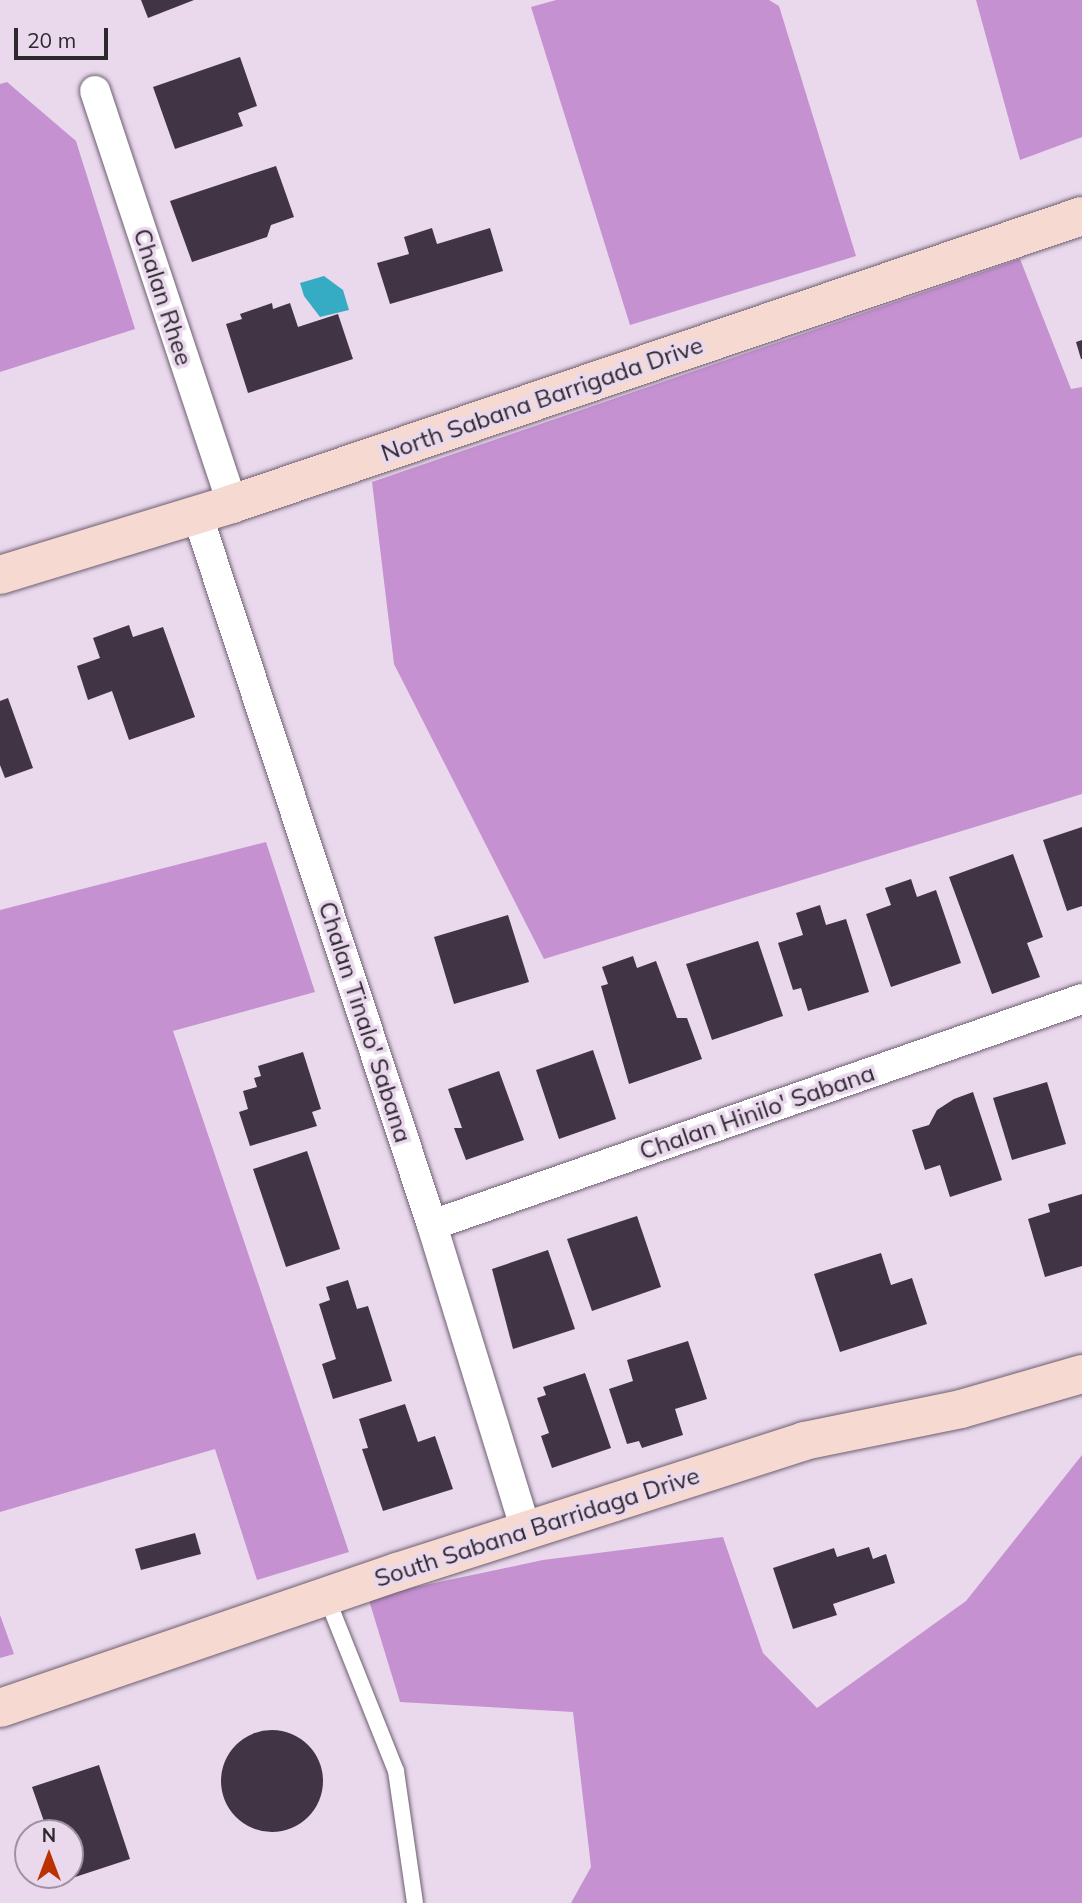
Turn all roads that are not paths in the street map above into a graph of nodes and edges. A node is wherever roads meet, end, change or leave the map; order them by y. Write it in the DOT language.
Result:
graph roads {
  1 [pos="95,91"];
  2 [pos="1082,216"];
  3 [pos="215,509"];
  4 [pos="0,575"];
  5 [pos="1082,999"];
  6 [pos="432,1225"];
  7 [pos="1082,1374"];
  8 [pos="526,1531"];
  9 [pos="326,1596"];
  10 [pos="0,1707"];
  11 [pos="415,1903"];
  1 -- 3 [label="street, Chalan Rhee"];
  2 -- 3 [label="main road, North Sabana Barrigada Drive"];
  3 -- 4 [label="main road, North Sabana Barrigada Drive"];
  3 -- 6 [label="street, Chalan Tinalo' Sabana"];
  5 -- 6 [label="street, Chalan Hinilo' Sabana"];
  6 -- 8 [label="street, Chalan Tinalo' Sabana"];
  7 -- 8 [label="main road, South Sabana Barridaga Drive"];
  8 -- 9 [label="main road, South Sabana Barridaga Drive"];
  9 -- 10 [label="main road, South Sabana Barridaga Drive"];
  9 -- 11 [label="lane"];
}
